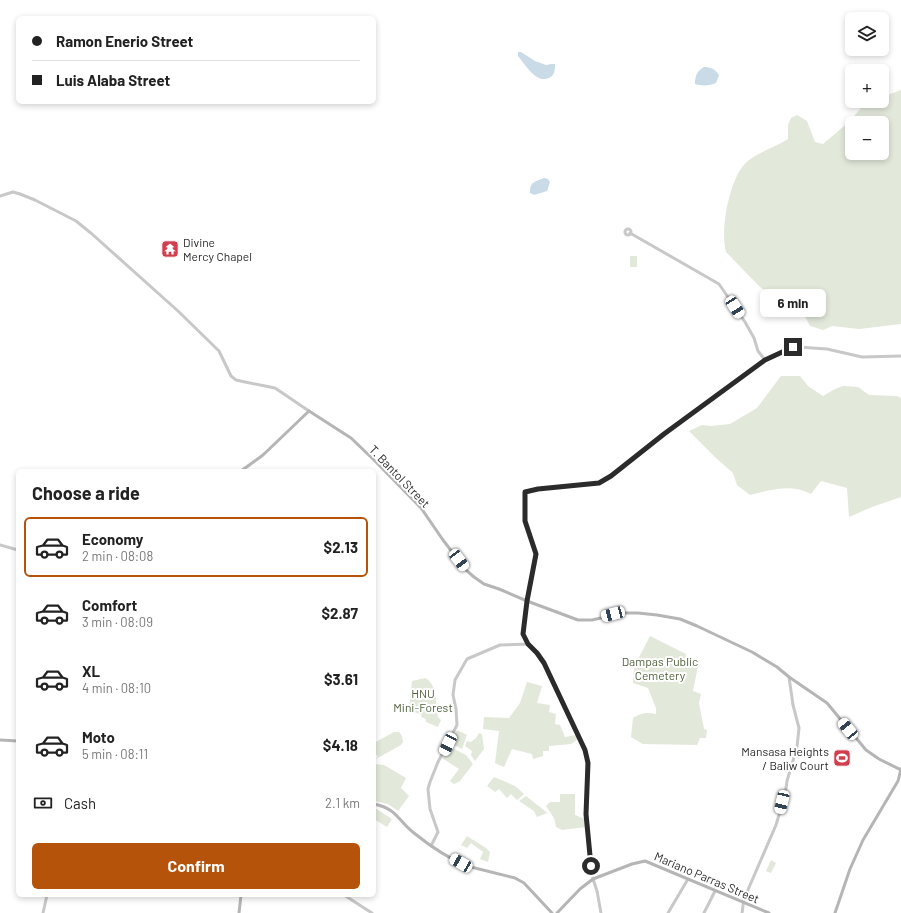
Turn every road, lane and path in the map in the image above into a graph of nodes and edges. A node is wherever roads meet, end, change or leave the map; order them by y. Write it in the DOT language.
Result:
graph roads {
  1 [pos="0,196"];
  2 [pos="630,233"];
  3 [pos="901,356"];
  4 [pos="765,360"];
  5 [pos="309,411"];
  6 [pos="244,469"];
  7 [pos="0,545"];
  8 [pos="16,549"];
  9 [pos="527,601"];
  10 [pos="528,644"];
  11 [pos="789,677"];
  12 [pos="0,740"];
  13 [pos="16,741"];
  14 [pos="901,770"];
  15 [pos="376,805"];
  16 [pos="431,846"];
  17 [pos="593,879"];
  18 [pos="688,879"];
  19 [pos="715,891"];
  20 [pos="46,897"];
  21 [pos="241,897"];
  22 [pos="347,897"];
  23 [pos="744,903"];
  24 [pos="43,913"];
  25 [pos="239,913"];
  26 [pos="372,913"];
  27 [pos="552,913"];
  28 [pos="557,913"];
  29 [pos="601,913"];
  30 [pos="668,913"];
  31 [pos="704,913"];
  32 [pos="742,913"];
  33 [pos="768,913"];
  34 [pos="835,913"];
  1 -- 5 [label="street"];
  2 -- 4 [label="street"];
  3 -- 4 [label="street"];
  4 -- 9 [label="street"];
  5 -- 6 [label="main road"];
  5 -- 9 [label="main road, T. Bantol Street"];
  7 -- 8 [label="street"];
  9 -- 10 [label="street"];
  9 -- 11 [label="main road, T. Bantol Street"];
  10 -- 16 [label="street"];
  10 -- 17 [label="street"];
  11 -- 14 [label="main road, T. Bantol Street"];
  11 -- 23 [label="street"];
  12 -- 13 [label="main road"];
  14 -- 34 [label="main road"];
  15 -- 16 [label="main road"];
  16 -- 27 [label="main road"];
  17 -- 18 [label="main road, Mariano Parras Street"];
  17 -- 28 [label="main road, Mariano Parras Street"];
  17 -- 29 [label="street"];
  18 -- 19 [label="main road, Mariano Parras Street"];
  18 -- 30 [label="street"];
  19 -- 23 [label="main road, Mariano Parras Street"];
  19 -- 31 [label="street"];
  20 -- 24 [label="street"];
  21 -- 25 [label="main road"];
  22 -- 26 [label="street"];
  23 -- 32 [label="street"];
  23 -- 33 [label="main road, Mariano Parras Street"];
}
